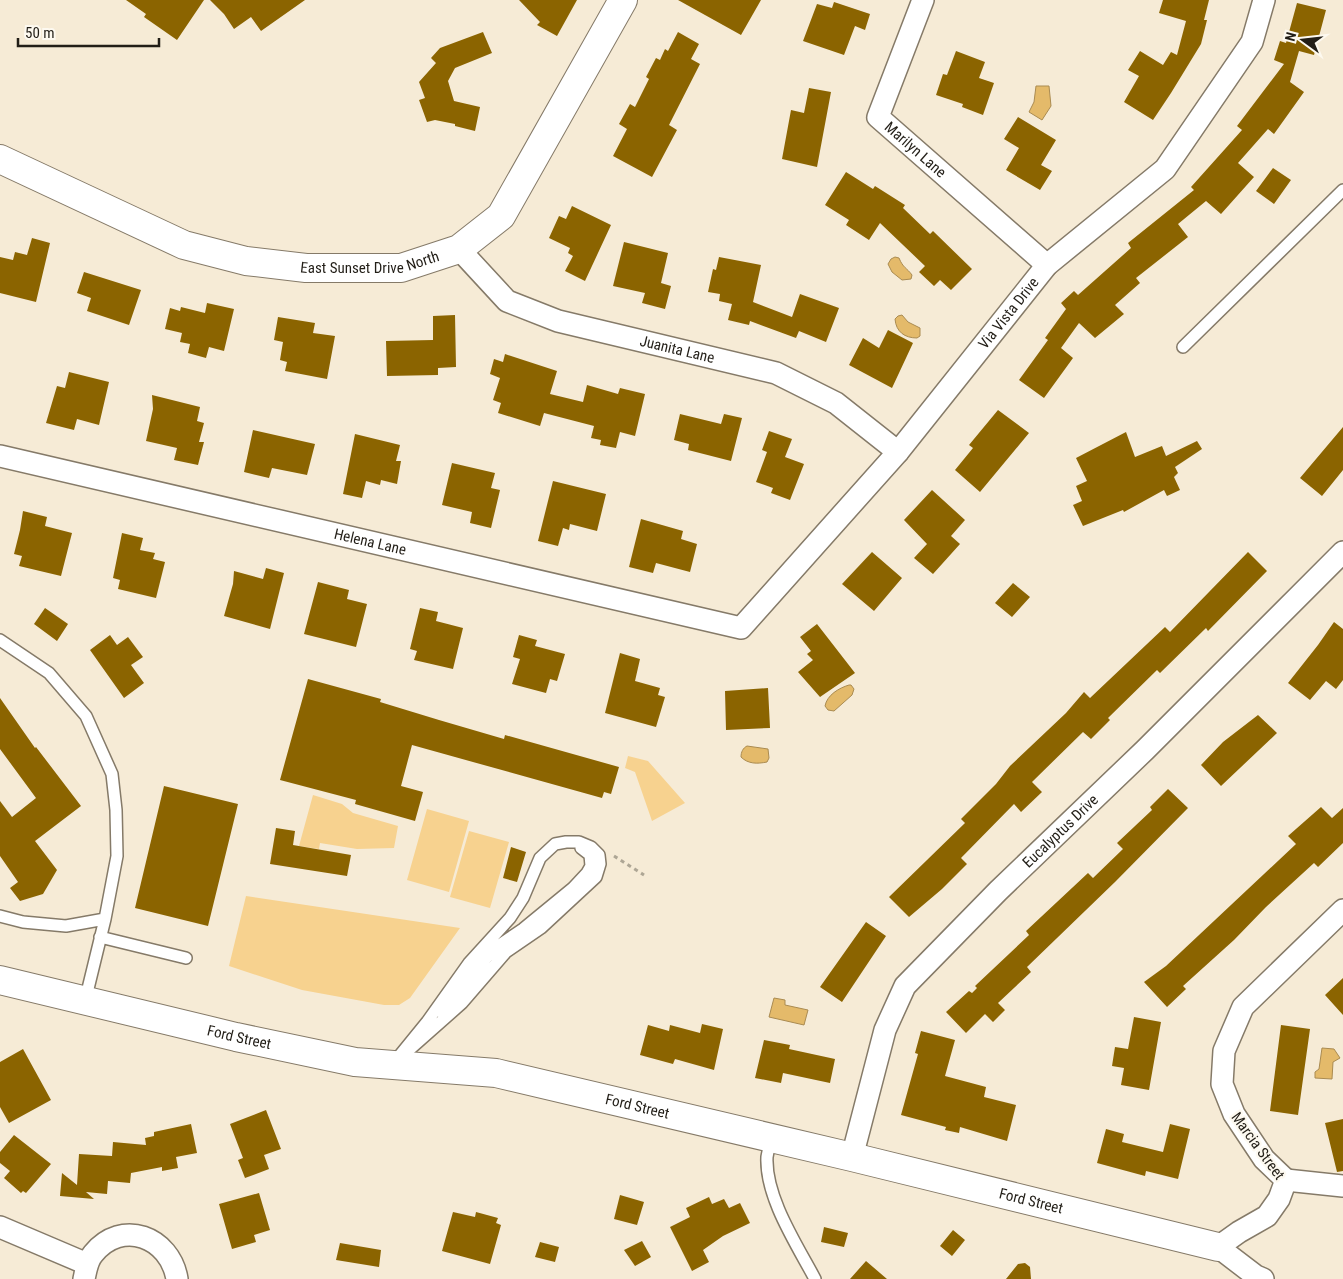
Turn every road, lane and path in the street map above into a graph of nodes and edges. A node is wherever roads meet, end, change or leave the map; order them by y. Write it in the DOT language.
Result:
graph roads {
  1 [pos="623,0"];
  2 [pos="923,0"];
  3 [pos="1264,0"];
  4 [pos="0,159"];
  5 [pos="1343,190"];
  6 [pos="459,249"];
  7 [pos="1047,265"];
  8 [pos="1183,347"];
  9 [pos="898,452"];
  10 [pos="0,456"];
  11 [pos="1343,552"];
  12 [pos="742,628"];
  13 [pos="0,640"];
  14 [pos="614,856"];
  15 [pos="644,874"];
  16 [pos="1343,910"];
  17 [pos="0,916"];
  18 [pos="104,919"];
  19 [pos="100,937"];
  20 [pos="186,958"];
  21 [pos="0,980"];
  22 [pos="85,1001"];
  23 [pos="392,1065"];
  24 [pos="771,1138"];
  25 [pos="852,1157"];
  26 [pos="1286,1180"];
  27 [pos="1343,1186"];
  28 [pos="0,1227"];
  29 [pos="1218,1247"];
  30 [pos="85,1272"];
  31 [pos="177,1279"];
  32 [pos="815,1279"];
  33 [pos="1263,1279"];
  1 -- 6 [label="street, East Sunset Drive North"];
  2 -- 7 [label="street, Marilyn Lane"];
  3 -- 7 [label="street, Via Vista Drive"];
  4 -- 6 [label="street, East Sunset Drive North"];
  5 -- 8 [label="lane"];
  6 -- 9 [label="street, Juanita Lane"];
  7 -- 9 [label="street, Via Vista Drive"];
  9 -- 12 [label="street, Via Vista Drive"];
  10 -- 12 [label="street, Helena Lane"];
  11 -- 25 [label="street, Eucalyptus Drive"];
  13 -- 18 [label="lane"];
  14 -- 15 [label="path"];
  16 -- 26 [label="street, Marcia Street"];
  17 -- 18 [label="lane"];
  18 -- 19 [label="lane"];
  19 -- 20 [label="lane"];
  19 -- 22 [label="lane"];
  21 -- 22 [label="street, Ford Street"];
  22 -- 23 [label="street, Ford Street"];
  23 -- 23 [label="lane"];
  23 -- 24 [label="street, Ford Street"];
  24 -- 25 [label="street, Ford Street"];
  24 -- 32 [label="lane"];
  25 -- 29 [label="street, Ford Street"];
  26 -- 27 [label="street"];
  26 -- 29 [label="street, Marcia Street"];
  28 -- 30 [label="street"];
  29 -- 33 [label="street, Ford Street"];
  30 -- 31 [label="street"];
}
